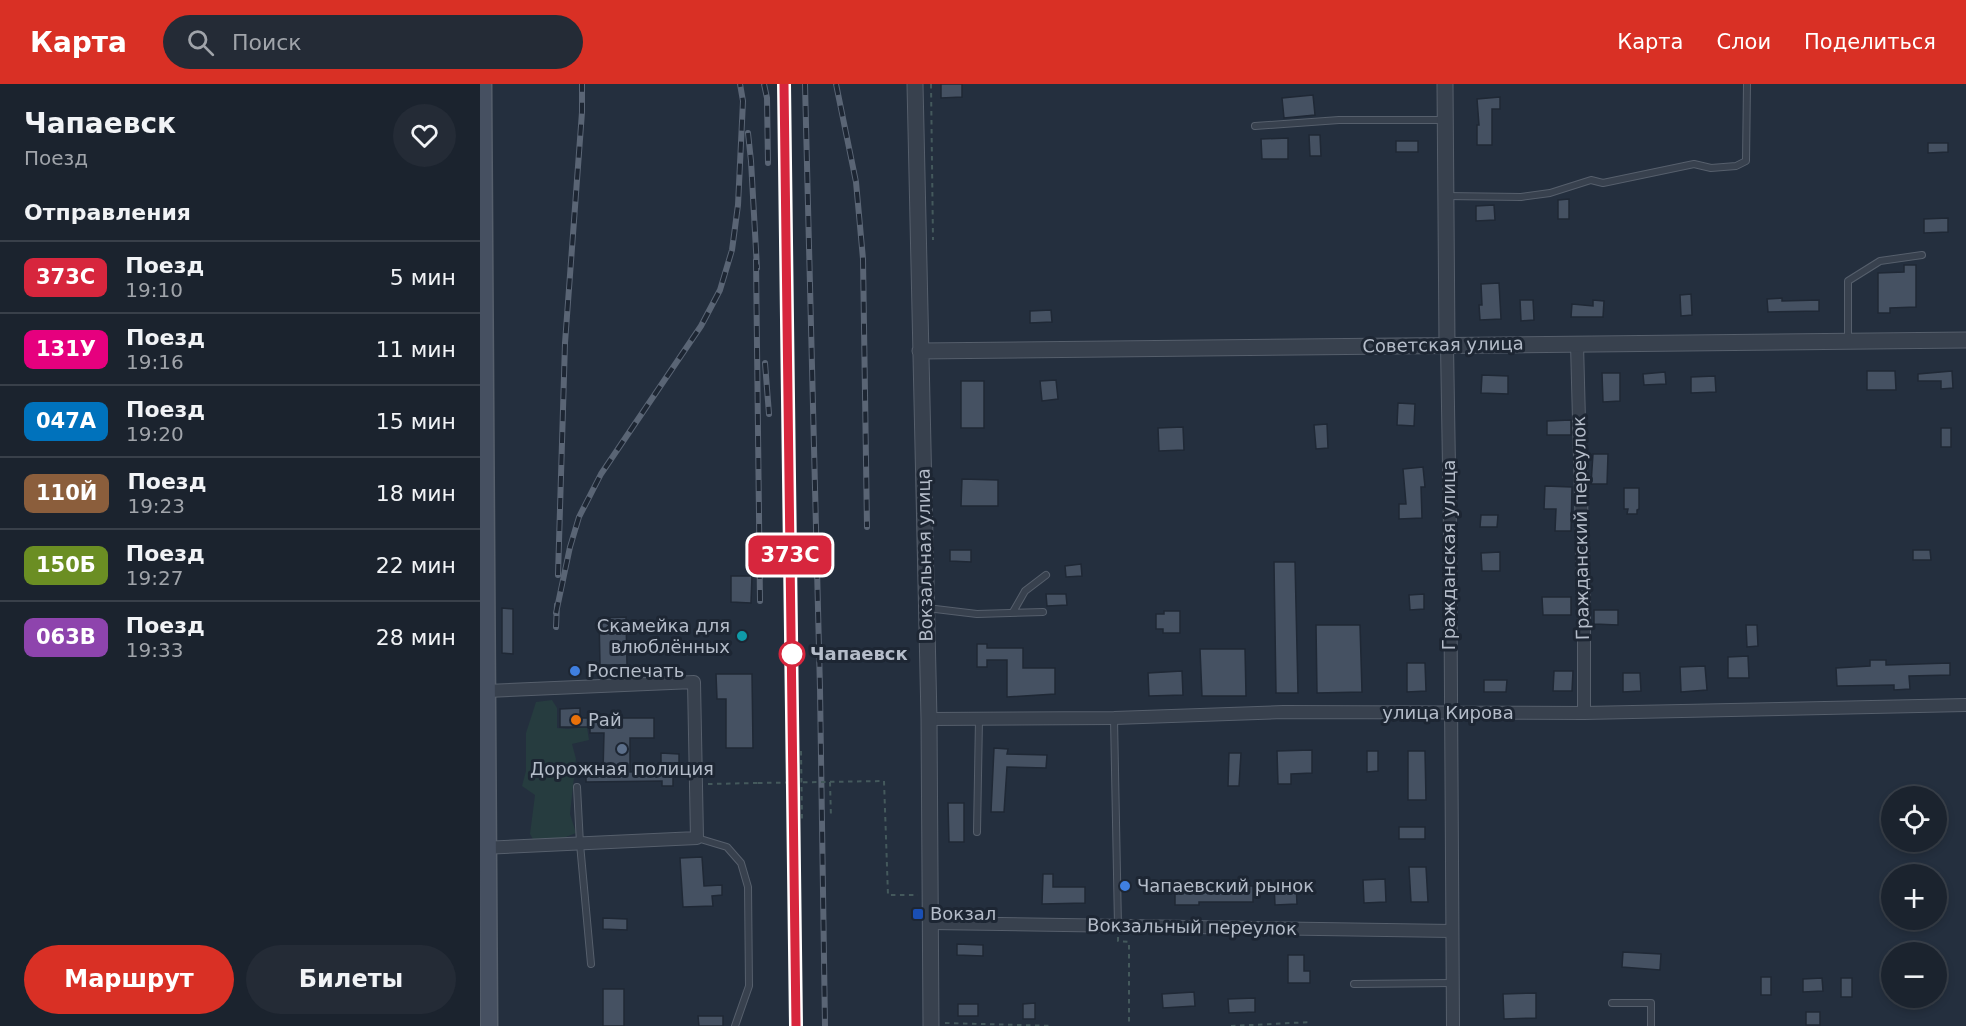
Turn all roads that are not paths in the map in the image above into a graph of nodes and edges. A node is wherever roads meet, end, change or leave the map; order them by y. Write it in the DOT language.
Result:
graph roads {
  1 [pos="915,84"];
  2 [pos="1445,84"];
  3 [pos="1747,84"];
  4 [pos="482,89"];
  5 [pos="1445,120"];
  6 [pos="1255,126"];
  7 [pos="1445,196"];
  8 [pos="1922,255"];
  9 [pos="482,320"];
  10 [pos="1966,340"];
  11 [pos="1848,341"];
  12 [pos="1577,344"];
  13 [pos="1447,345"];
  14 [pos="920,351"];
  15 [pos="483,499"];
  16 [pos="483,547"];
  17 [pos="1046,574"];
  18 [pos="927,608"];
  19 [pos="1013,612"];
  20 [pos="1043,612"];
  21 [pos="483,665"];
  22 [pos="487,691"];
  23 [pos="1966,705"];
  24 [pos="1450,712"];
  25 [pos="1584,713"];
  26 [pos="1114,718"];
  27 [pos="929,719"];
  28 [pos="979,719"];
  29 [pos="577,787"];
  30 [pos="976,832"];
  31 [pos="697,838"];
  32 [pos="580,844"];
  33 [pos="484,848"];
  34 [pos="932,923"];
  35 [pos="1118,926"];
  36 [pos="1452,931"];
  37 [pos="591,964"];
  38 [pos="1452,983"];
  39 [pos="1354,984"];
  40 [pos="1612,1003"];
  41 [pos="938,1024"];
  42 [pos="489,1026"];
  43 [pos="735,1026"];
  44 [pos="1453,1026"];
  45 [pos="1651,1026"];
  1 -- 14 [label="street, Вокзальная улица"];
  2 -- 5 [label="street, Гражданская улица"];
  3 -- 7 [label="lane"];
  4 -- 9 [label="main road"];
  5 -- 6 [label="lane"];
  5 -- 7 [label="street, Гражданская улица"];
  7 -- 13 [label="street, Гражданская улица"];
  8 -- 11 [label="lane"];
  9 -- 15 [label="main road"];
  10 -- 11 [label="street, Советская улица"];
  11 -- 12 [label="street, Советская улица"];
  12 -- 13 [label="street, Советская улица"];
  12 -- 25 [label="street, Гражданский переулок"];
  13 -- 14 [label="street, Советская улица"];
  13 -- 24 [label="street, Гражданская улица"];
  14 -- 18 [label="street, Вокзальная улица"];
  15 -- 16 [label="main road"];
  16 -- 21 [label="main road"];
  17 -- 19 [label="lane"];
  18 -- 19 [label="lane"];
  18 -- 27 [label="street, Вокзальная улица"];
  19 -- 20 [label="lane"];
  21 -- 22 [label="main road"];
  22 -- 31 [label="street"];
  22 -- 33 [label="main road"];
  23 -- 25 [label="street, улица Кирова"];
  24 -- 25 [label="street, улица Кирова"];
  24 -- 26 [label="street, улица Кирова"];
  24 -- 36 [label="street, Гражданская улица"];
  26 -- 28 [label="street, улица Кирова"];
  26 -- 35 [label="lane"];
  27 -- 28 [label="street, улица Кирова"];
  27 -- 34 [label="street, Вокзальная улица"];
  28 -- 30 [label="lane"];
  29 -- 32 [label="lane"];
  31 -- 32 [label="street"];
  31 -- 43 [label="lane"];
  32 -- 33 [label="street"];
  32 -- 37 [label="lane"];
  33 -- 42 [label="main road"];
  34 -- 35 [label="street, Вокзальный переулок"];
  34 -- 41 [label="street, Вокзальная улица"];
  35 -- 36 [label="street, Вокзальный переулок"];
  36 -- 38 [label="street, Гражданская улица"];
  38 -- 39 [label="lane"];
  38 -- 44 [label="street, Гражданская улица"];
  40 -- 45 [label="lane"];
}
